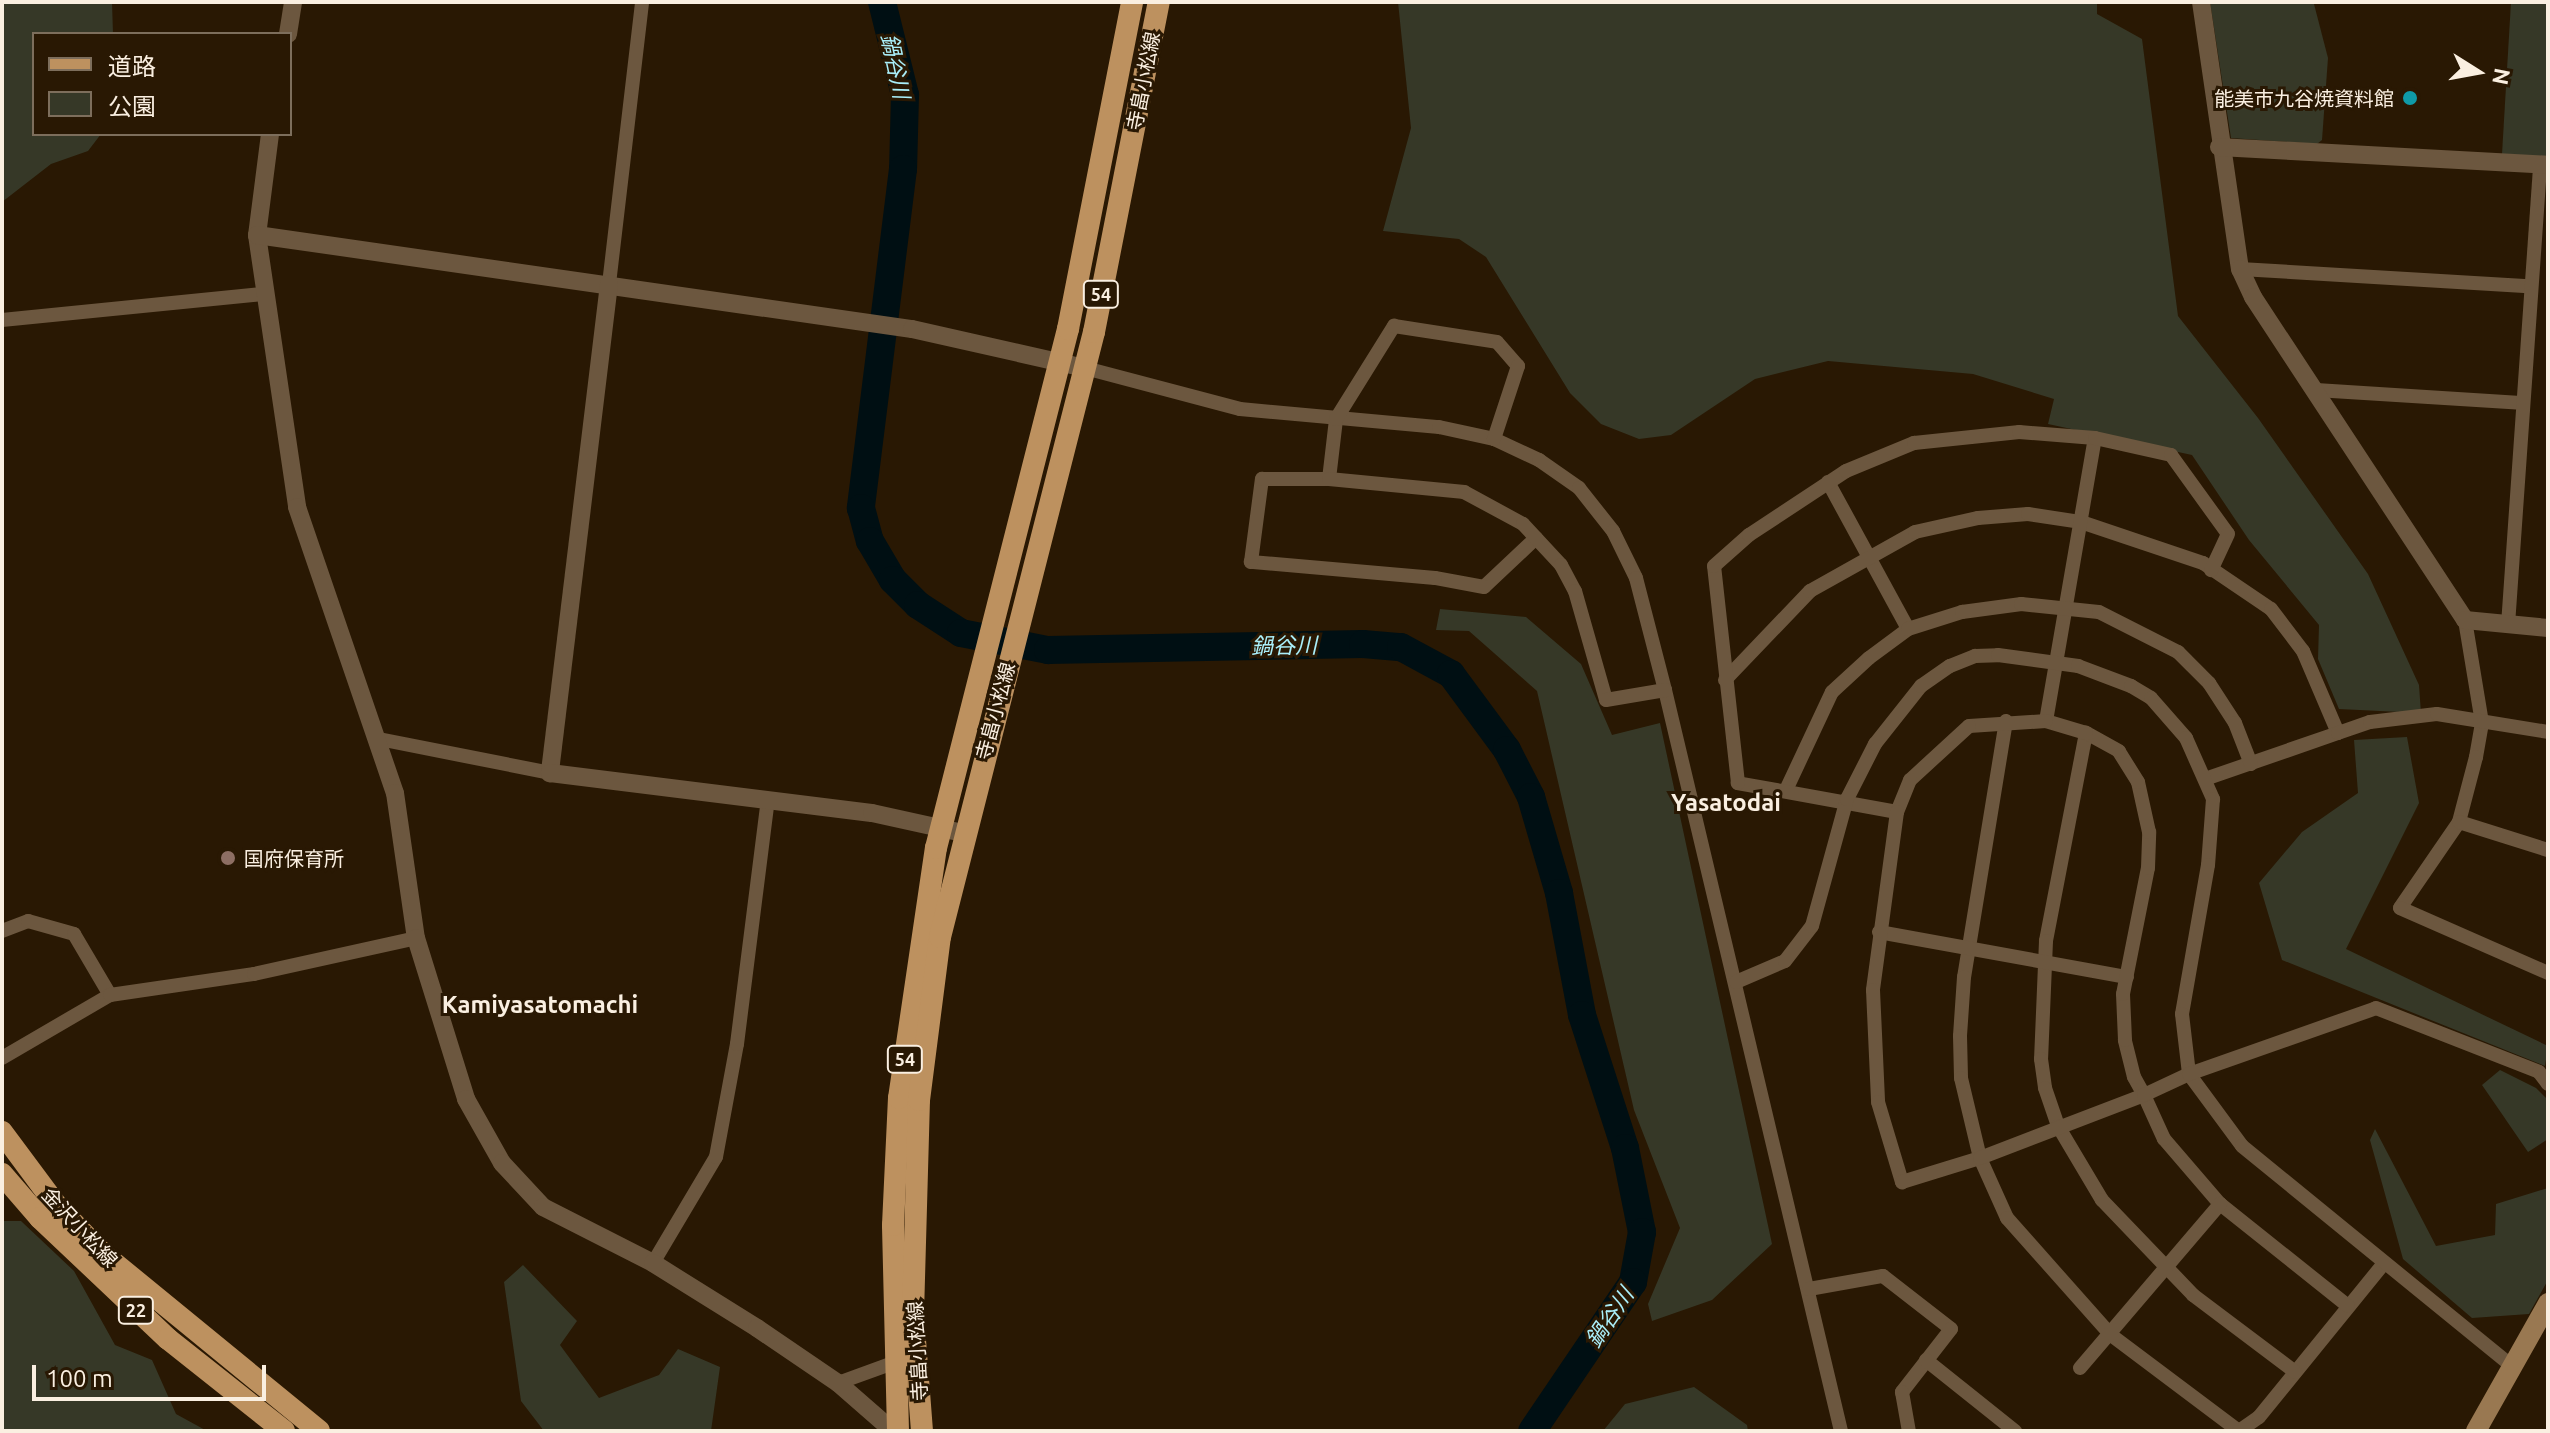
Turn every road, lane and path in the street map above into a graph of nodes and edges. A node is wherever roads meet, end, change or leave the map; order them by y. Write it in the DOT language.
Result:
graph roads {
  1 [pos="293,2"];
  2 [pos="642,2"];
  3 [pos="1132,2"];
  4 [pos="1159,2"];
  5 [pos="2201,2"];
  6 [pos="288,32"];
  7 [pos="270,136"];
  8 [pos="2219,147"];
  9 [pos="2544,165"];
  10 [pos="257,235"];
  11 [pos="2240,269"];
  12 [pos="609,284"];
  13 [pos="2528,286"];
  14 [pos="262,294"];
  15 [pos="2,320"];
  16 [pos="1060,362"];
  17 [pos="1085,368"];
  18 [pos="2316,390"];
  19 [pos="2521,403"];
  20 [pos="1336,419"];
  21 [pos="2095,438"];
  22 [pos="1494,439"];
  23 [pos="1329,479"];
  24 [pos="1828,482"];
  25 [pos="2081,522"];
  26 [pos="1536,538"];
  27 [pos="1867,557"];
  28 [pos="2211,570"];
  29 [pos="2067,605"];
  30 [pos="2465,620"];
  31 [pos="2508,625"];
  32 [pos="2548,628"];
  33 [pos="1908,629"];
  34 [pos="2057,661"];
  35 [pos="1725,680"];
  36 [pos="1665,690"];
  37 [pos="2006,721"];
  38 [pos="2046,721"];
  39 [pos="2482,723"];
  40 [pos="2548,732"];
  41 [pos="2086,733"];
  42 [pos="2338,733"];
  43 [pos="379,739"];
  44 [pos="2251,764"];
  45 [pos="550,773"];
  46 [pos="2208,778"];
  47 [pos="1786,790"];
  48 [pos="768,799"];
  49 [pos="1847,799"];
  50 [pos="1897,812"];
  51 [pos="2459,822"];
  52 [pos="952,830"];
  53 [pos="2548,850"];
  54 [pos="2,931"];
  55 [pos="1879,932"];
  56 [pos="416,938"];
  57 [pos="1969,949"];
  58 [pos="2045,963"];
  59 [pos="2548,973"];
  60 [pos="2127,977"];
  61 [pos="1736,982"];
  62 [pos="110,995"];
  63 [pos="2,1058"];
  64 [pos="2189,1074"];
  65 [pos="2548,1084"];
  66 [pos="2144,1095"];
  67 [pos="2058,1126"];
  68 [pos="2,1132"];
  69 [pos="1980,1158"];
  70 [pos="2,1174"];
  71 [pos="2220,1204"];
  72 [pos="653,1263"];
  73 [pos="2384,1263"];
  74 [pos="2166,1270"];
  75 [pos="1809,1289"];
  76 [pos="2548,1303"];
  77 [pos="2348,1306"];
  78 [pos="2111,1335"];
  79 [pos="1926,1360"];
  80 [pos="893,1363"];
  81 [pos="2512,1366"];
  82 [pos="2080,1368"];
  83 [pos="2295,1372"];
  84 [pos="838,1383"];
  85 [pos="284,1431"];
  86 [pos="319,1431"];
  87 [pos="895,1431"];
  88 [pos="922,1431"];
  89 [pos="1841,1431"];
  90 [pos="1909,1431"];
  91 [pos="2015,1431"];
  92 [pos="2239,1431"];
  93 [pos="2476,1431"];
  1 -- 6 [label="street"];
  2 -- 12 [label="street"];
  3 -- 16 [label="main road, 寺畠小松線 / 54"];
  4 -- 17 [label="main road, 寺畠小松線 / 54"];
  5 -- 8 [label="street"];
  7 -- 10 [label="street"];
  8 -- 9 [label="street"];
  8 -- 11 [label="street"];
  9 -- 13 [label="street"];
  10 -- 12 [label="street"];
  10 -- 14 [label="street"];
  11 -- 13 [label="street"];
  11 -- 18 [label="street"];
  12 -- 16 [label="street"];
  12 -- 45 [label="street"];
  13 -- 19 [label="street"];
  14 -- 15 [label="street"];
  14 -- 43 [label="street"];
  16 -- 17 [label="street"];
  16 -- 52 [label="main road, 寺畠小松線 / 54"];
  17 -- 20 [label="street"];
  17 -- 52 [label="main road, 寺畠小松線 / 54"];
  18 -- 19 [label="street"];
  18 -- 30 [label="street"];
  19 -- 31 [label="street"];
  20 -- 22 [label="street"];
  20 -- 22 [label="street"];
  20 -- 23 [label="street"];
  21 -- 24 [label="street"];
  21 -- 25 [label="street"];
  21 -- 28 [label="street"];
  22 -- 36 [label="street"];
  23 -- 26 [label="street"];
  23 -- 26 [label="street"];
  24 -- 27 [label="street"];
  24 -- 35 [label="street"];
  25 -- 27 [label="street"];
  25 -- 28 [label="street"];
  25 -- 29 [label="street"];
  26 -- 36 [label="street"];
  27 -- 33 [label="street"];
  27 -- 35 [label="street"];
  28 -- 42 [label="street"];
  29 -- 33 [label="street"];
  29 -- 34 [label="street"];
  29 -- 44 [label="street"];
  30 -- 31 [label="street"];
  30 -- 39 [label="street"];
  31 -- 32 [label="street"];
  33 -- 47 [label="street"];
  34 -- 38 [label="street"];
  34 -- 46 [label="street"];
  34 -- 49 [label="street"];
  35 -- 47 [label="street"];
  36 -- 61 [label="street"];
  37 -- 38 [label="street"];
  37 -- 50 [label="street"];
  37 -- 57 [label="street"];
  38 -- 41 [label="street"];
  39 -- 40 [label="street"];
  39 -- 42 [label="street"];
  39 -- 51 [label="street"];
  41 -- 58 [label="street"];
  41 -- 60 [label="street"];
  42 -- 44 [label="street"];
  43 -- 45 [label="street"];
  43 -- 56 [label="street"];
  44 -- 46 [label="street"];
  45 -- 48 [label="street"];
  46 -- 64 [label="street"];
  47 -- 49 [label="street"];
  48 -- 52 [label="street"];
  48 -- 72 [label="street"];
  49 -- 50 [label="street"];
  49 -- 61 [label="street"];
  50 -- 55 [label="street"];
  51 -- 53 [label="street"];
  51 -- 59 [label="street"];
  52 -- 80 [label="main road, 寺畠小松線 / 54"];
  52 -- 88 [label="main road, 寺畠小松線 / 54"];
  54 -- 62 [label="street"];
  55 -- 57 [label="street"];
  55 -- 69 [label="street"];
  56 -- 62 [label="street"];
  56 -- 72 [label="street"];
  57 -- 58 [label="street"];
  57 -- 69 [label="street"];
  58 -- 60 [label="street"];
  58 -- 67 [label="street"];
  60 -- 66 [label="street"];
  61 -- 75 [label="street"];
  62 -- 63 [label="street"];
  64 -- 65 [label="street"];
  64 -- 66 [label="street"];
  64 -- 73 [label="street"];
  66 -- 67 [label="street"];
  66 -- 71 [label="street"];
  67 -- 69 [label="street"];
  67 -- 74 [label="street"];
  68 -- 86 [label="main road, 金沢小松線 / 22"];
  69 -- 78 [label="street"];
  70 -- 85 [label="main road, 金沢小松線 / 22"];
  71 -- 74 [label="street"];
  71 -- 77 [label="street"];
  72 -- 84 [label="street"];
  73 -- 77 [label="street"];
  73 -- 81 [label="street"];
  74 -- 78 [label="street"];
  74 -- 83 [label="street"];
  75 -- 79 [label="street"];
  75 -- 89 [label="street"];
  76 -- 81 [label="main road"];
  77 -- 83 [label="street"];
  78 -- 82 [label="street"];
  78 -- 92 [label="street"];
  79 -- 90 [label="street"];
  79 -- 91 [label="street"];
  80 -- 84 [label="street"];
  80 -- 87 [label="main road, 寺畠小松線 / 54"];
  81 -- 93 [label="main road"];
  83 -- 92 [label="street"];
  84 -- 87 [label="street"];
}
